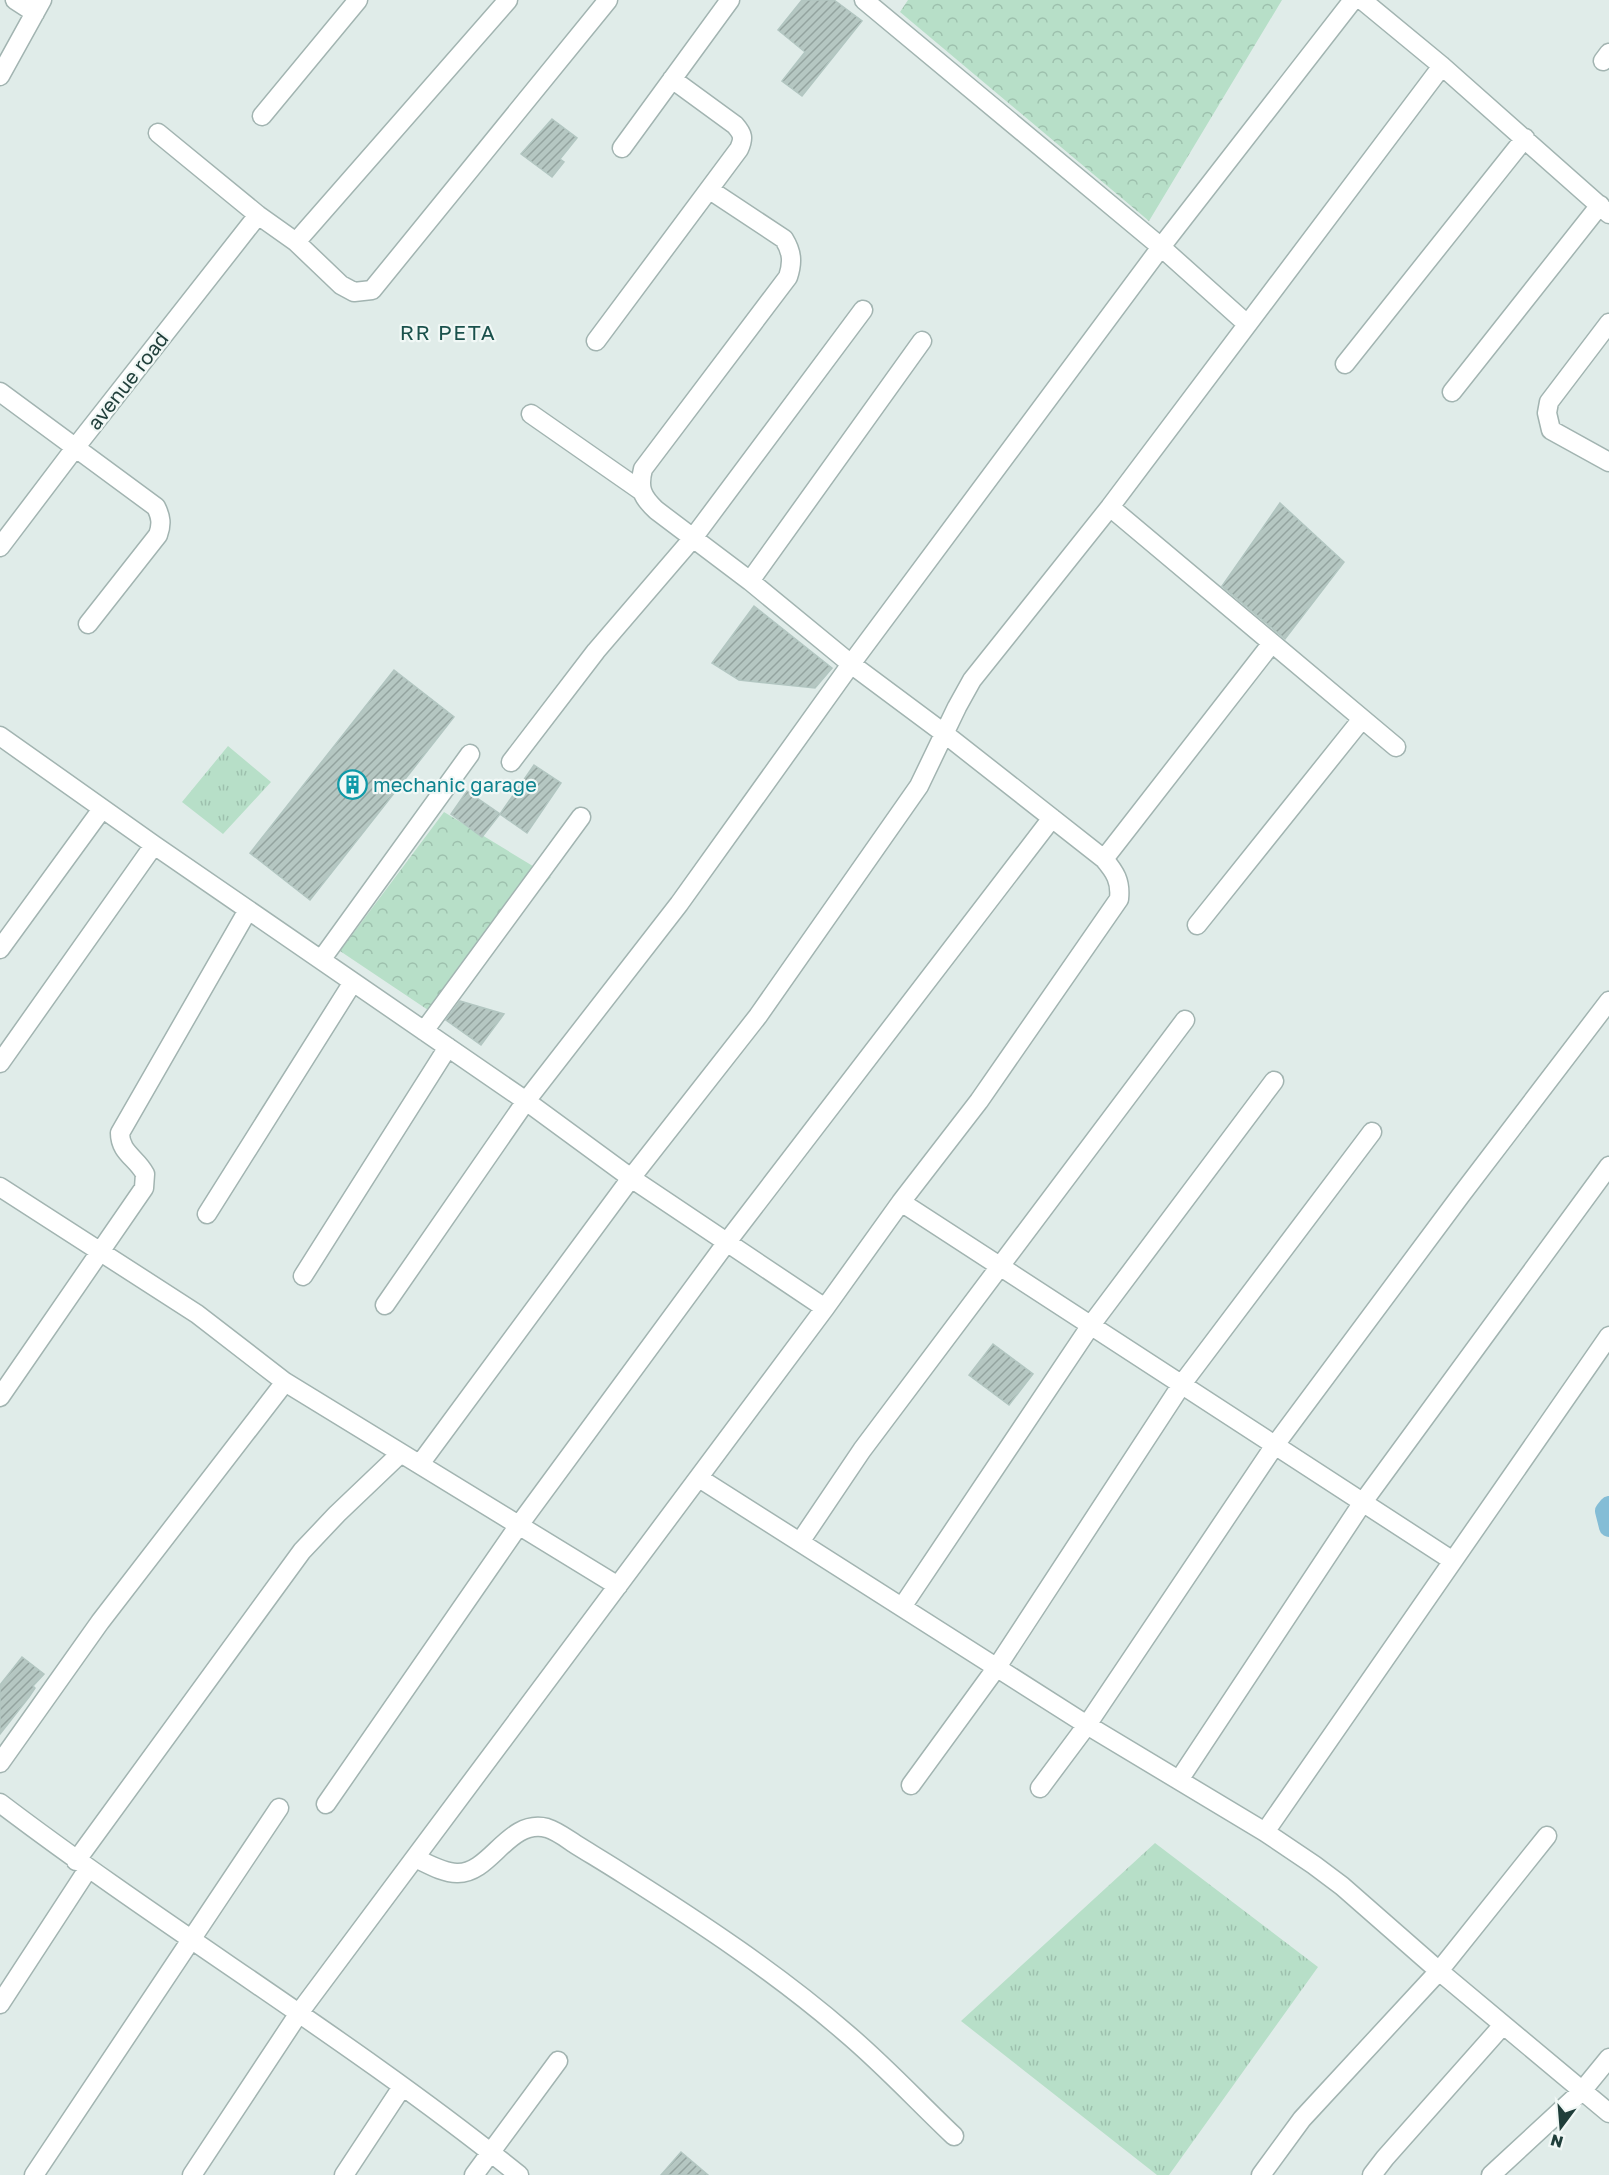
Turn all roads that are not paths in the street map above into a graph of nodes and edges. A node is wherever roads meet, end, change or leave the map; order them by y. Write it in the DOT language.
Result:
graph roads {
  1 [pos="15,0"];
  2 [pos="358,0"];
  3 [pos="507,0"];
  4 [pos="608,0"];
  5 [pos="730,0"];
  6 [pos="864,0"];
  7 [pos="1353,0"];
  8 [pos="1362,0"];
  9 [pos="38,6"];
  10 [pos="1442,66"];
  11 [pos="0,76"];
  12 [pos="672,79"];
  13 [pos="262,116"];
  14 [pos="158,133"];
  15 [pos="1525,138"];
  16 [pos="622,148"];
  17 [pos="710,190"];
  18 [pos="1605,209"];
  19 [pos="258,215"];
  20 [pos="296,242"];
  21 [pos="1161,247"];
  22 [pos="862,310"];
  23 [pos="1609,323"];
  24 [pos="1247,324"];
  25 [pos="922,340"];
  26 [pos="596,341"];
  27 [pos="1345,364"];
  28 [pos="1452,392"];
  29 [pos="0,393"];
  30 [pos="531,414"];
  31 [pos="75,448"];
  32 [pos="1609,462"];
  33 [pos="640,490"];
  34 [pos="1110,507"];
  35 [pos="693,538"];
  36 [pos="0,547"];
  37 [pos="750,581"];
  38 [pos="88,624"];
  39 [pos="1272,643"];
  40 [pos="851,664"];
  41 [pos="1362,719"];
  42 [pos="945,734"];
  43 [pos="0,736"];
  44 [pos="1396,747"];
  45 [pos="470,754"];
  46 [pos="511,762"];
  47 [pos="102,809"];
  48 [pos="581,817"];
  49 [pos="1052,818"];
  50 [pos="154,845"];
  51 [pos="1104,859"];
  52 [pos="248,909"];
  53 [pos="1197,925"];
  54 [pos="0,949"];
  55 [pos="321,960"];
  56 [pos="353,982"];
  57 [pos="1609,1001"];
  58 [pos="1185,1020"];
  59 [pos="424,1031"];
  60 [pos="448,1047"];
  61 [pos="0,1063"];
  62 [pos="1274,1081"];
  63 [pos="526,1101"];
  64 [pos="1372,1132"];
  65 [pos="1609,1166"];
  66 [pos="631,1178"];
  67 [pos="0,1187"];
  68 [pos="901,1202"];
  69 [pos="207,1214"];
  70 [pos="727,1242"];
  71 [pos="100,1250"];
  72 [pos="1000,1266"];
  73 [pos="303,1276"];
  74 [pos="386,1305"];
  75 [pos="825,1308"];
  76 [pos="1091,1325"];
  77 [pos="1609,1336"];
  78 [pos="285,1382"];
  79 [pos="1182,1384"];
  80 [pos="0,1397"];
  81 [pos="1275,1445"];
  82 [pos="401,1453"];
  83 [pos="420,1464"];
  84 [pos="699,1478"];
  85 [pos="1363,1502"];
  86 [pos="519,1526"];
  87 [pos="800,1542"];
  88 [pos="1453,1561"];
  89 [pos="618,1586"];
  90 [pos="902,1607"];
  91 [pos="997,1667"];
  92 [pos="1087,1725"];
  93 [pos="0,1763"];
  94 [pos="1179,1780"];
  95 [pos="911,1785"];
  96 [pos="1040,1788"];
  97 [pos="0,1803"];
  98 [pos="326,1804"];
  99 [pos="279,1808"];
  100 [pos="1265,1832"];
  101 [pos="1546,1836"];
  102 [pos="415,1858"];
  103 [pos="82,1865"];
  104 [pos="190,1939"];
  105 [pos="1440,1971"];
  106 [pos="0,2004"];
  107 [pos="299,2013"];
  108 [pos="1503,2025"];
  109 [pos="1609,2058"];
  110 [pos="558,2061"];
  111 [pos="402,2087"];
  112 [pos="1582,2091"];
  113 [pos="1609,2113"];
  114 [pos="954,2136"];
  115 [pos="490,2152"];
  116 [pos="34,2175"];
  117 [pos="192,2175"];
  118 [pos="344,2175"];
  119 [pos="474,2175"];
  120 [pos="519,2175"];
  121 [pos="1261,2175"];
  122 [pos="1372,2175"];
  123 [pos="1491,2175"];
  1 -- 9 [label="street"];
  2 -- 13 [label="street"];
  3 -- 20 [label="street"];
  4 -- 20 [label="street"];
  5 -- 12 [label="street"];
  6 -- 21 [label="street"];
  7 -- 21 [label="street"];
  8 -- 10 [label="street"];
  9 -- 11 [label="street"];
  10 -- 15 [label="street"];
  10 -- 24 [label="street"];
  12 -- 16 [label="street"];
  12 -- 17 [label="street"];
  14 -- 19 [label="street"];
  15 -- 18 [label="street"];
  15 -- 27 [label="street"];
  17 -- 26 [label="street"];
  17 -- 33 [label="street"];
  18 -- 28 [label="street"];
  19 -- 20 [label="street"];
  19 -- 31 [label="street, avenue road"];
  21 -- 24 [label="street"];
  21 -- 40 [label="street"];
  22 -- 35 [label="street"];
  23 -- 32 [label="street"];
  24 -- 34 [label="street"];
  25 -- 37 [label="street"];
  29 -- 31 [label="street"];
  30 -- 33 [label="street"];
  31 -- 36 [label="street, avenue road"];
  31 -- 38 [label="street"];
  33 -- 35 [label="street"];
  34 -- 39 [label="street"];
  34 -- 42 [label="street"];
  35 -- 37 [label="street"];
  35 -- 46 [label="street"];
  37 -- 40 [label="street"];
  39 -- 41 [label="street"];
  39 -- 51 [label="street"];
  40 -- 42 [label="street"];
  40 -- 63 [label="street"];
  41 -- 44 [label="street"];
  41 -- 53 [label="street"];
  42 -- 49 [label="street"];
  42 -- 66 [label="street"];
  43 -- 47 [label="street"];
  45 -- 55 [label="street"];
  47 -- 50 [label="street"];
  47 -- 54 [label="street"];
  48 -- 59 [label="street"];
  49 -- 51 [label="street"];
  49 -- 70 [label="street"];
  50 -- 52 [label="street"];
  50 -- 61 [label="street"];
  51 -- 68 [label="street"];
  52 -- 55 [label="street"];
  52 -- 71 [label="street"];
  55 -- 56 [label="street"];
  56 -- 59 [label="street"];
  56 -- 69 [label="street"];
  57 -- 81 [label="street"];
  58 -- 72 [label="street"];
  59 -- 60 [label="street"];
  60 -- 63 [label="street"];
  60 -- 73 [label="street"];
  62 -- 76 [label="street"];
  63 -- 66 [label="street"];
  63 -- 74 [label="street"];
  64 -- 79 [label="street"];
  65 -- 85 [label="street"];
  66 -- 70 [label="street"];
  66 -- 83 [label="street"];
  67 -- 71 [label="street"];
  68 -- 72 [label="street"];
  68 -- 75 [label="street"];
  70 -- 75 [label="street"];
  70 -- 86 [label="street"];
  71 -- 78 [label="street"];
  71 -- 80 [label="street"];
  72 -- 76 [label="street"];
  72 -- 87 [label="street"];
  75 -- 84 [label="street"];
  76 -- 79 [label="street"];
  76 -- 90 [label="street"];
  77 -- 88 [label="street"];
  78 -- 82 [label="street"];
  78 -- 93 [label="street"];
  79 -- 81 [label="street"];
  79 -- 91 [label="street"];
  81 -- 85 [label="street"];
  81 -- 92 [label="street"];
  82 -- 83 [label="street"];
  82 -- 103 [label="street"];
  83 -- 86 [label="street"];
  84 -- 87 [label="street"];
  84 -- 89 [label="street"];
  85 -- 88 [label="street"];
  85 -- 94 [label="street"];
  86 -- 89 [label="street"];
  86 -- 98 [label="street"];
  87 -- 90 [label="street"];
  88 -- 100 [label="street"];
  89 -- 102 [label="street"];
  90 -- 91 [label="street"];
  91 -- 92 [label="street"];
  91 -- 95 [label="street"];
  92 -- 94 [label="street"];
  92 -- 96 [label="street"];
  94 -- 100 [label="street"];
  97 -- 103 [label="street"];
  99 -- 104 [label="street"];
  100 -- 105 [label="street"];
  101 -- 105 [label="street"];
  102 -- 107 [label="street"];
  102 -- 114 [label="street"];
  103 -- 104 [label="street"];
  103 -- 106 [label="street"];
  104 -- 107 [label="street"];
  104 -- 116 [label="street"];
  105 -- 108 [label="street"];
  105 -- 121 [label="street"];
  107 -- 111 [label="street"];
  107 -- 117 [label="street"];
  108 -- 112 [label="street"];
  108 -- 122 [label="street"];
  109 -- 112 [label="street"];
  110 -- 115 [label="street"];
  111 -- 115 [label="street"];
  111 -- 118 [label="street"];
  112 -- 113 [label="street"];
  112 -- 123 [label="street"];
  115 -- 119 [label="street"];
  115 -- 120 [label="street"];
}
